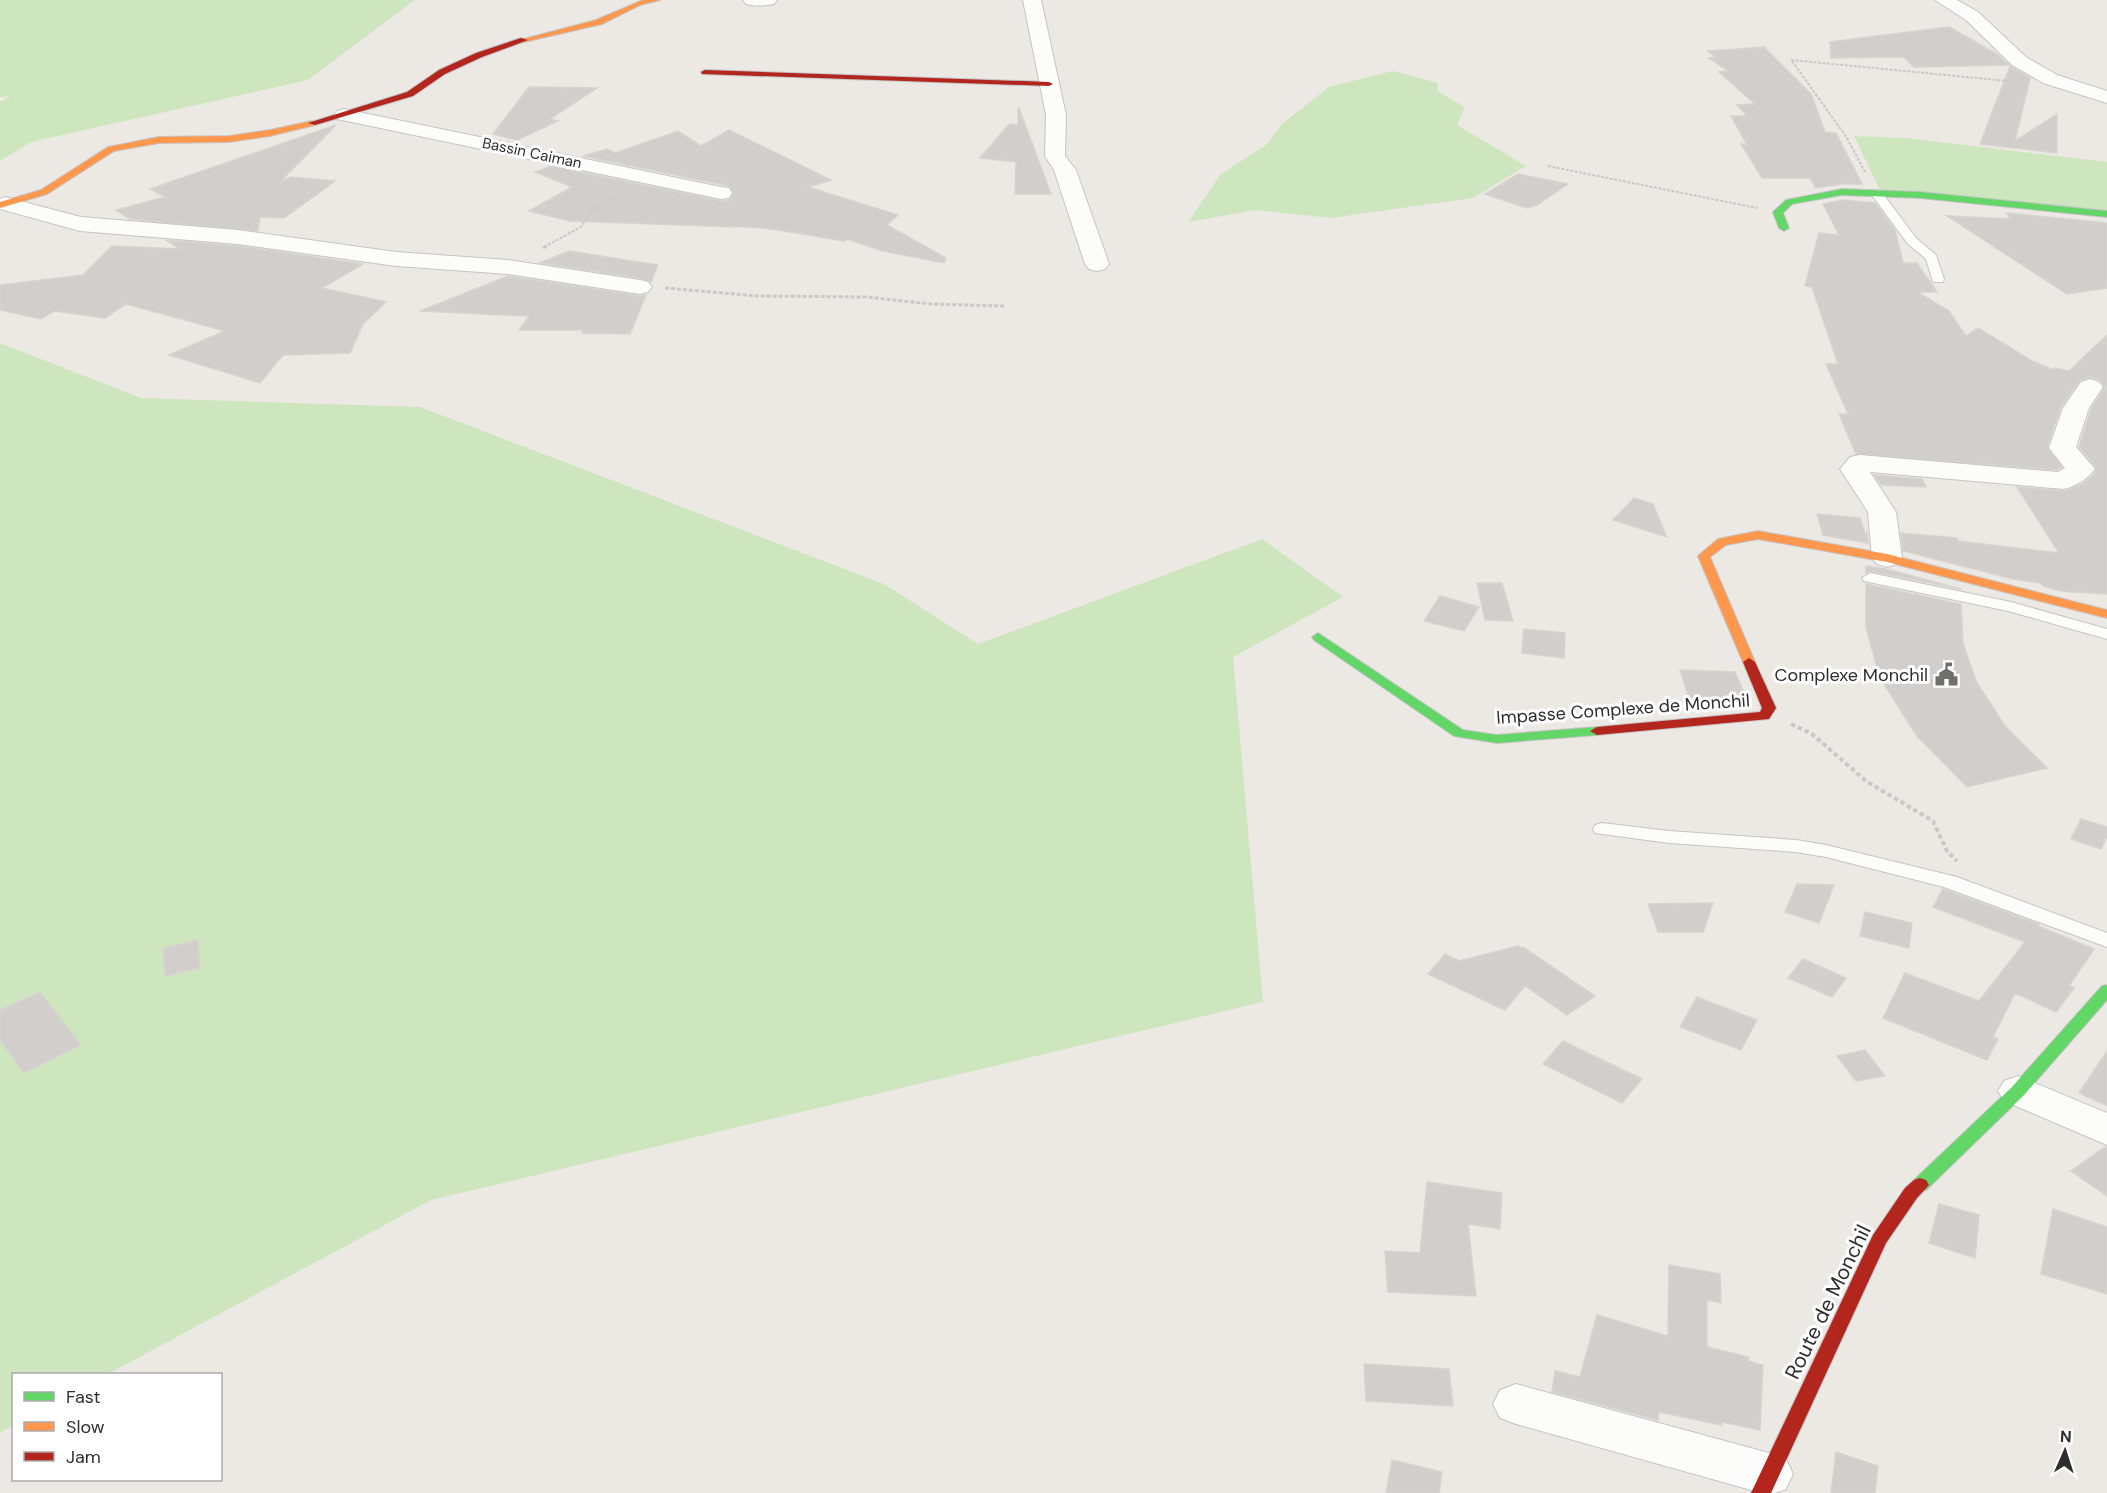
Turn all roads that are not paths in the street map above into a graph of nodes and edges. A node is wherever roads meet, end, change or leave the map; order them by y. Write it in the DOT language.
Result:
graph roads {
  1 [pos="656,0"];
  2 [pos="752,0"];
  3 [pos="768,0"];
  4 [pos="1032,0"];
  5 [pos="1944,0"];
  6 [pos="705,72"];
  7 [pos="1049,84"];
  8 [pos="2107,97"];
  9 [pos="344,115"];
  10 [pos="721,193"];
  11 [pos="1877,194"];
  12 [pos="3,205"];
  13 [pos="2107,214"];
  14 [pos="1784,228"];
  15 [pos="1097,264"];
  16 [pos="1938,279"];
  17 [pos="640,287"];
  18 [pos="2090,387"];
  19 [pos="1879,568"];
  20 [pos="2107,615"];
  21 [pos="2107,634"];
  22 [pos="1318,637"];
  23 [pos="1602,829"];
  24 [pos="2107,940"];
  25 [pos="2107,990"];
  26 [pos="2019,1091"];
  27 [pos="2107,1130"];
  28 [pos="1516,1404"];
  29 [pos="1765,1484"];
  1 -- 9 [label="street"];
  2 -- 3 [label="street"];
  4 -- 7 [label="street"];
  5 -- 8 [label="street"];
  6 -- 7 [label="street"];
  7 -- 15 [label="street"];
  9 -- 10 [label="street, Bassin Caiman"];
  9 -- 12 [label="street"];
  11 -- 13 [label="street"];
  11 -- 14 [label="street"];
  11 -- 16 [label="lane"];
  12 -- 17 [label="street"];
  18 -- 19 [label="street"];
  19 -- 20 [label="street, Impasse Complexe de Monchil"];
  19 -- 21 [label="lane"];
  19 -- 22 [label="street, Impasse Complexe de Monchil"];
  23 -- 24 [label="lane"];
  25 -- 26 [label="street, Route de Monchil"];
  26 -- 27 [label="street"];
  26 -- 29 [label="street, Route de Monchil"];
  28 -- 29 [label="street"];
}
